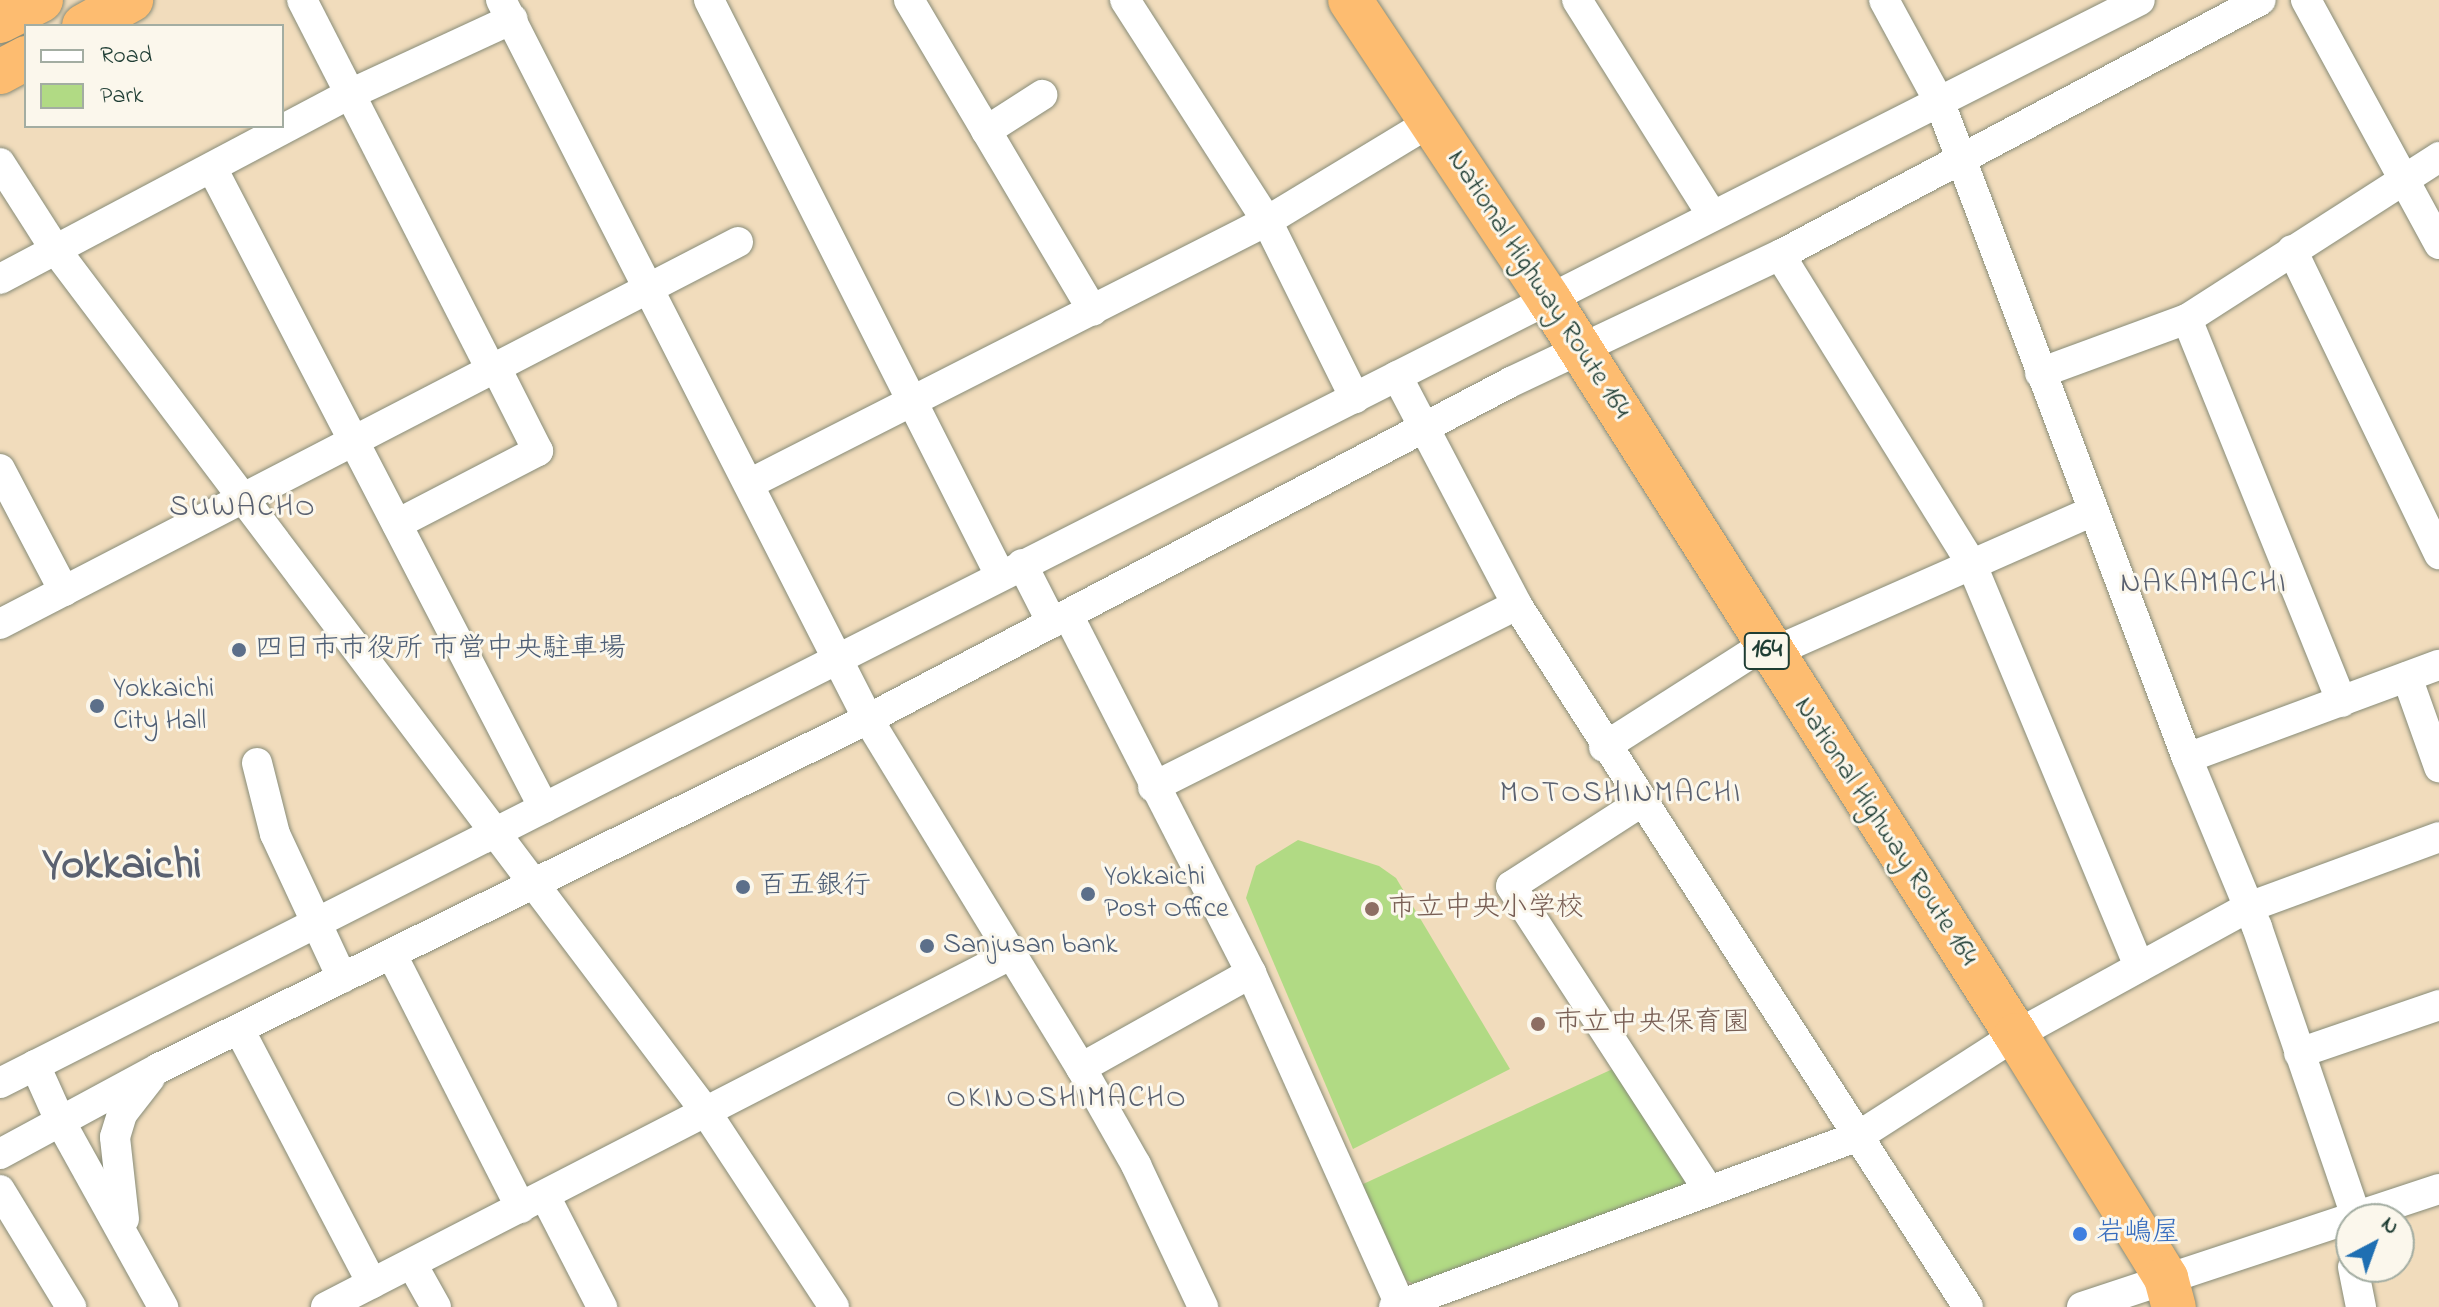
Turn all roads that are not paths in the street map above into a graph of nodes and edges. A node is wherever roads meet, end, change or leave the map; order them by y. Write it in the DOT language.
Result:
graph roads {
  1 [pos="41,0"];
  2 [pos="131,0"];
  3 [pos="302,0"];
  4 [pos="709,0"];
  5 [pos="909,0"];
  6 [pos="1125,0"];
  7 [pos="1350,0"];
  8 [pos="1577,0"];
  9 [pos="1884,0"];
  10 [pos="2140,0"];
  11 [pos="2261,0"];
  12 [pos="2306,0"];
  13 [pos="506,10"];
  14 [pos="0,21"];
  15 [pos="88,24"];
  16 [pos="24,59"];
  17 [pos="0,72"];
  18 [pos="350,94"];
  19 [pos="1042,95"];
  20 [pos="1940,103"];
  21 [pos="1432,121"];
  22 [pos="986,131"];
  23 [pos="2439,157"];
  24 [pos="1958,160"];
  25 [pos="0,163"];
  26 [pos="212,168"];
  27 [pos="2405,180"];
  28 [pos="1712,215"];
  29 [pos="1267,221"];
  30 [pos="738,242"];
  31 [pos="2439,244"];
  32 [pos="55,249"];
  33 [pos="2292,250"];
  34 [pos="1780,255"];
  35 [pos="0,279"];
  36 [pos="650,285"];
  37 [pos="1548,298"];
  38 [pos="1093,311"];
  39 [pos="2187,319"];
  40 [pos="1580,349"];
  41 [pos="493,369"];
  42 [pos="2040,373"];
  43 [pos="1397,376"];
  44 [pos="1355,398"];
  45 [pos="911,402"];
  46 [pos="1424,428"];
  47 [pos="353,443"];
  48 [pos="0,469"];
  49 [pos="749,484"];
  50 [pos="247,499"];
  51 [pos="2093,511"];
  52 [pos="397,524"];
  53 [pos="2439,554"];
  54 [pos="1972,565"];
  55 [pos="1011,570"];
  56 [pos="64,591"];
  57 [pos="1517,605"];
  58 [pos="1060,619"];
  59 [pos="0,624"];
  60 [pos="1766,649"];
  61 [pos="838,661"];
  62 [pos="2439,665"];
  63 [pos="2407,677"];
  64 [pos="2342,702"];
  65 [pos="868,719"];
  66 [pos="1604,747"];
  67 [pos="2187,758"];
  68 [pos="257,763"];
  69 [pos="2439,767"];
  70 [pos="1153,787"];
  71 [pos="1640,803"];
  72 [pos="544,808"];
  73 [pos="495,833"];
  74 [pos="2439,837"];
  75 [pos="532,883"];
  76 [pos="2249,907"];
  77 [pos="320,925"];
  78 [pos="392,955"];
  79 [pos="1010,955"];
  80 [pos="2139,967"];
  81 [pos="1251,973"];
  82 [pos="342,978"];
  83 [pos="2439,1005"];
  84 [pos="239,1029"];
  85 [pos="2016,1035"];
  86 [pos="2299,1053"];
  87 [pos="35,1065"];
  88 [pos="159,1068"];
  89 [pos="1081,1068"];
  90 [pos="0,1083"];
  91 [pos="706,1112"];
  92 [pos="60,1121"];
  93 [pos="1857,1137"];
  94 [pos="0,1154"];
  95 [pos="2439,1189"];
  96 [pos="0,1190"];
  97 [pos="1709,1191"];
  98 [pos="533,1202"];
  99 [pos="2345,1203"];
  100 [pos="2396,1203"];
  101 [pos="2335,1224"];
  102 [pos="0,1226"];
  103 [pos="131,1252"];
  104 [pos="412,1264"];
  105 [pos="372,1283"];
  106 [pos="2356,1283"];
  107 [pos="2170,1293"];
  108 [pos="69,1304"];
  109 [pos="1398,1306"];
  110 [pos="163,1307"];
  111 [pos="326,1307"];
  112 [pos="436,1307"];
  113 [pos="602,1307"];
  114 [pos="834,1307"];
  115 [pos="1203,1307"];
  116 [pos="1968,1307"];
  117 [pos="2082,1307"];
  118 [pos="2361,1307"];
  1 -- 14 [label="highway"];
  2 -- 15 [label="highway"];
  3 -- 18 [label="street"];
  4 -- 45 [label="street"];
  5 -- 22 [label="street"];
  6 -- 29 [label="street"];
  7 -- 21 [label="highway, National Highway Route 164 / 164"];
  8 -- 28 [label="street"];
  9 -- 20 [label="street"];
  10 -- 20 [label="street"];
  11 -- 24 [label="street"];
  12 -- 27 [label="street"];
  13 -- 18 [label="street"];
  13 -- 36 [label="street"];
  16 -- 17 [label="highway"];
  18 -- 26 [label="street"];
  18 -- 41 [label="street"];
  19 -- 22 [label="street"];
  20 -- 24 [label="street"];
  20 -- 28 [label="street"];
  21 -- 29 [label="street"];
  21 -- 37 [label="highway, National Highway Route 164 / 164"];
  22 -- 38 [label="street"];
  23 -- 27 [label="street"];
  24 -- 34 [label="street"];
  24 -- 42 [label="street"];
  25 -- 32 [label="street"];
  26 -- 32 [label="street"];
  26 -- 47 [label="street"];
  27 -- 31 [label="street"];
  27 -- 33 [label="street"];
  28 -- 37 [label="street"];
  29 -- 38 [label="street"];
  29 -- 44 [label="street"];
  30 -- 36 [label="street"];
  32 -- 35 [label="street"];
  32 -- 50 [label="street"];
  33 -- 39 [label="street"];
  33 -- 53 [label="street"];
  34 -- 40 [label="street"];
  34 -- 54 [label="street"];
  36 -- 41 [label="street"];
  36 -- 49 [label="street"];
  37 -- 40 [label="highway, National Highway Route 164 / 164"];
  37 -- 43 [label="street"];
  38 -- 45 [label="street"];
  39 -- 42 [label="street"];
  39 -- 64 [label="street"];
  40 -- 46 [label="street"];
  40 -- 60 [label="highway, National Highway Route 164 / 164"];
  41 -- 47 [label="street"];
  41 -- 52 [label="street"];
  42 -- 51 [label="street"];
  43 -- 44 [label="street"];
  43 -- 46 [label="street"];
  44 -- 55 [label="street"];
  45 -- 49 [label="street"];
  45 -- 55 [label="street"];
  46 -- 57 [label="street"];
  46 -- 58 [label="street"];
  47 -- 50 [label="street"];
  47 -- 52 [label="street"];
  48 -- 56 [label="street"];
  49 -- 61 [label="street"];
  50 -- 56 [label="street"];
  50 -- 73 [label="street"];
  51 -- 54 [label="street"];
  51 -- 67 [label="street"];
  52 -- 72 [label="street"];
  54 -- 60 [label="street"];
  54 -- 80 [label="street"];
  55 -- 58 [label="street"];
  55 -- 61 [label="street"];
  56 -- 59 [label="street"];
  57 -- 66 [label="street"];
  57 -- 70 [label="street"];
  58 -- 65 [label="street"];
  58 -- 70 [label="street"];
  60 -- 66 [label="street"];
  60 -- 85 [label="highway, National Highway Route 164 / 164"];
  61 -- 65 [label="street"];
  61 -- 72 [label="street"];
  62 -- 63 [label="street"];
  63 -- 64 [label="street"];
  63 -- 69 [label="street"];
  64 -- 67 [label="street"];
  65 -- 75 [label="street"];
  65 -- 79 [label="street"];
  66 -- 71 [label="street"];
  67 -- 76 [label="street"];
  68 -- 77 [label="street"];
  70 -- 81 [label="street"];
  71 -- 93 [label="street"];
  71 -- 97 [label="street"];
  72 -- 73 [label="street"];
  73 -- 75 [label="street"];
  73 -- 77 [label="street"];
  74 -- 76 [label="street"];
  75 -- 78 [label="street"];
  75 -- 91 [label="street"];
  76 -- 80 [label="street"];
  76 -- 86 [label="street"];
  77 -- 82 [label="street"];
  77 -- 87 [label="street"];
  78 -- 82 [label="street"];
  78 -- 98 [label="street"];
  79 -- 89 [label="street"];
  79 -- 91 [label="street"];
  80 -- 85 [label="street"];
  81 -- 89 [label="street"];
  81 -- 109 [label="street"];
  82 -- 84 [label="street"];
  83 -- 86 [label="street"];
  84 -- 88 [label="street"];
  84 -- 105 [label="street"];
  85 -- 93 [label="street"];
  85 -- 107 [label="highway, National Highway Route 164 / 164"];
  86 -- 99 [label="street"];
  87 -- 90 [label="street"];
  87 -- 92 [label="street"];
  88 -- 92 [label="street"];
  88 -- 103 [label="street"];
  89 -- 115 [label="street"];
  91 -- 98 [label="street"];
  91 -- 114 [label="street"];
  92 -- 94 [label="street"];
  92 -- 103 [label="street"];
  93 -- 97 [label="street"];
  93 -- 116 [label="street"];
  95 -- 100 [label="street"];
  96 -- 108 [label="street"];
  97 -- 109 [label="street"];
  98 -- 104 [label="street"];
  98 -- 113 [label="street"];
  101 -- 107 [label="street"];
  102 -- 108 [label="street"];
  103 -- 110 [label="street"];
  104 -- 105 [label="street"];
  104 -- 112 [label="street"];
  105 -- 111 [label="street"];
  106 -- 118 [label="street"];
  107 -- 117 [label="street"];
}
